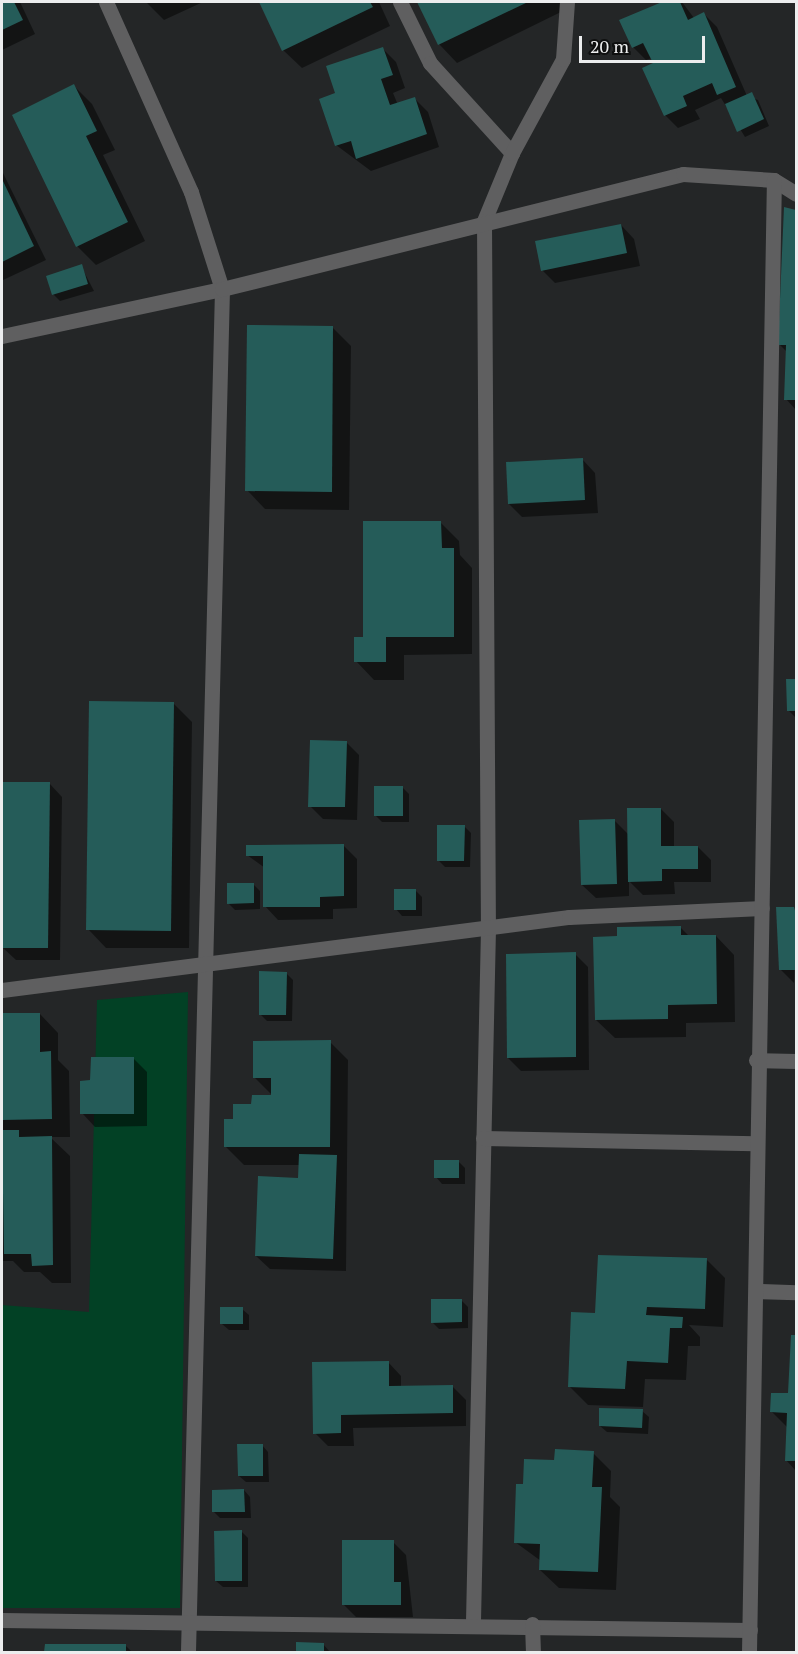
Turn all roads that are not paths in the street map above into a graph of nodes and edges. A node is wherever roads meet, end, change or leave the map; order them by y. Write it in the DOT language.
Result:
graph roads {
  1 [pos="106,2"];
  2 [pos="400,2"];
  3 [pos="567,2"];
  4 [pos="512,153"];
  5 [pos="774,180"];
  6 [pos="796,194"];
  7 [pos="484,221"];
  8 [pos="222,289"];
  9 [pos="2,336"];
  10 [pos="762,908"];
  11 [pos="488,928"];
  12 [pos="204,966"];
  13 [pos="2,990"];
  14 [pos="756,1060"];
  15 [pos="796,1061"];
  16 [pos="483,1138"];
  17 [pos="754,1143"];
  18 [pos="758,1291"];
  19 [pos="796,1292"];
  20 [pos="2,1620"];
  21 [pos="473,1622"];
  22 [pos="189,1623"];
  23 [pos="532,1624"];
  24 [pos="750,1630"];
  25 [pos="188,1653"];
  26 [pos="533,1653"];
  27 [pos="749,1653"];
  1 -- 8 [label="street"];
  2 -- 4 [label="street"];
  3 -- 4 [label="street"];
  4 -- 7 [label="street"];
  5 -- 6 [label="street"];
  5 -- 7 [label="street"];
  5 -- 10 [label="street"];
  7 -- 8 [label="street"];
  7 -- 11 [label="street"];
  8 -- 9 [label="street"];
  8 -- 12 [label="street"];
  10 -- 11 [label="street"];
  10 -- 14 [label="street"];
  11 -- 12 [label="street"];
  11 -- 16 [label="street"];
  12 -- 13 [label="street"];
  12 -- 22 [label="street"];
  14 -- 15 [label="street"];
  14 -- 17 [label="street"];
  16 -- 17 [label="street"];
  16 -- 21 [label="street"];
  17 -- 18 [label="street"];
  18 -- 19 [label="street"];
  18 -- 24 [label="street"];
  20 -- 22 [label="street"];
  21 -- 22 [label="street"];
  21 -- 23 [label="street"];
  22 -- 25 [label="street"];
  23 -- 24 [label="street"];
  23 -- 26 [label="street"];
  24 -- 27 [label="street"];
}
